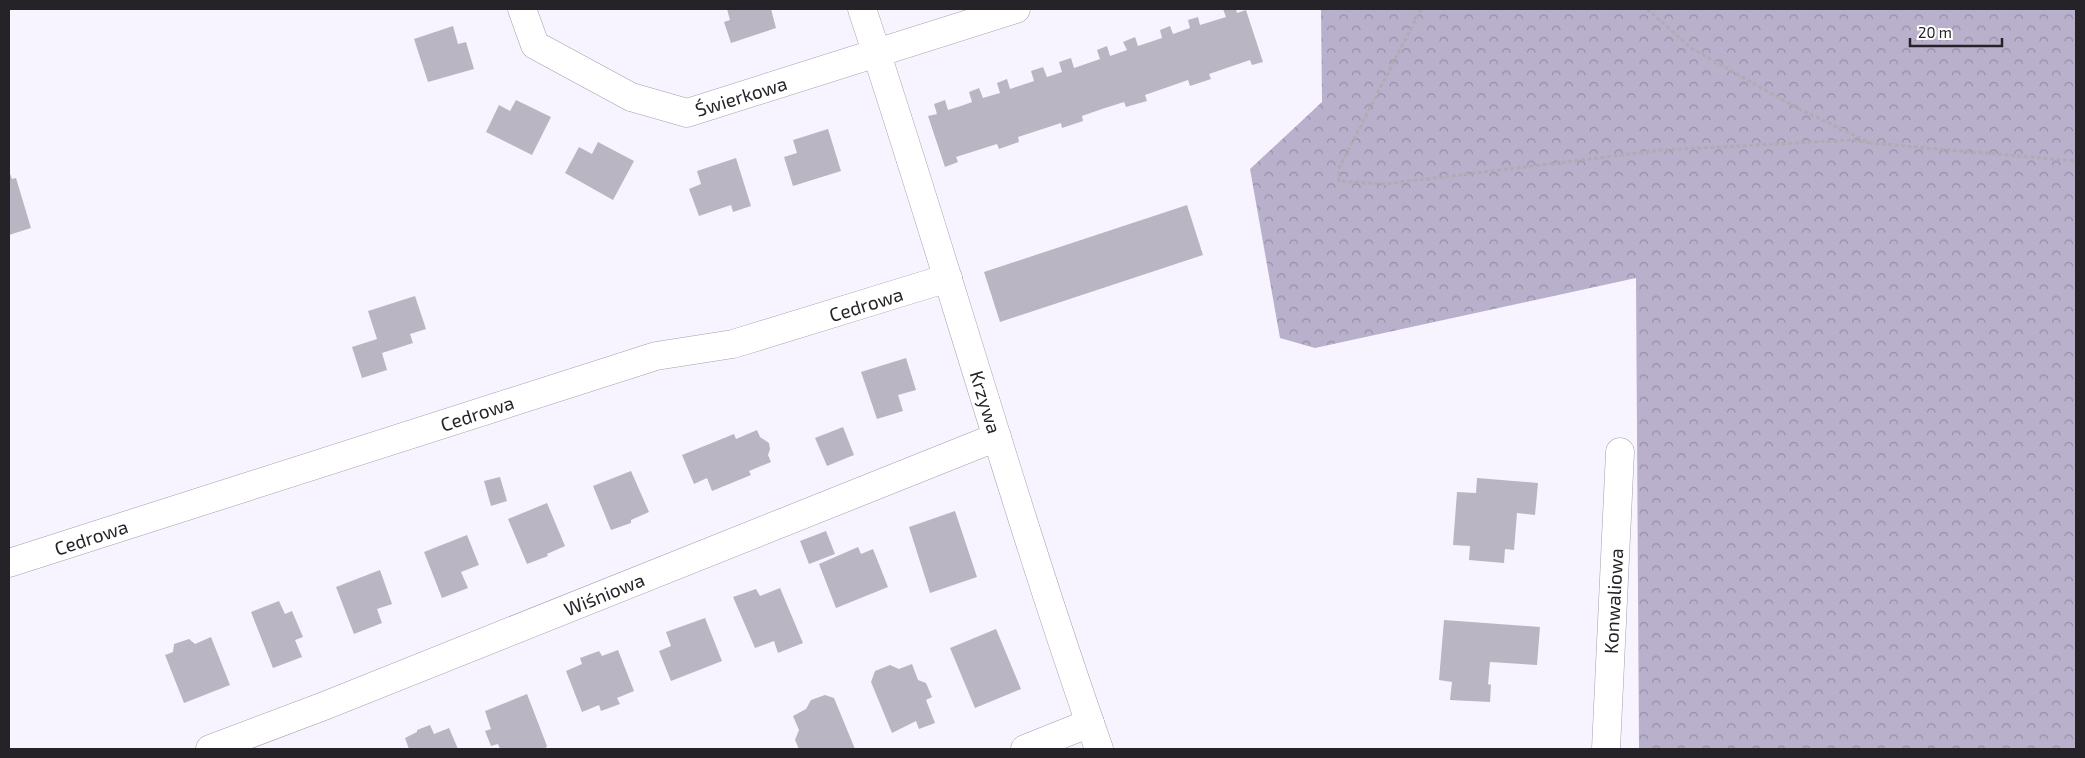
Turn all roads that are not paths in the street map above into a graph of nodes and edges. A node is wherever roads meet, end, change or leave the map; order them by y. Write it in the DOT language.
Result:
graph roads {
  1 [pos="522,9"];
  2 [pos="862,9"];
  3 [pos="1016,9"];
  4 [pos="877,53"];
  5 [pos="948,278"];
  6 [pos="997,437"];
  7 [pos="1620,452"];
  8 [pos="9,564"];
  9 [pos="1090,723"];
  10 [pos="210,749"];
  11 [pos="1025,749"];
  12 [pos="1099,749"];
  13 [pos="1606,749"];
  1 -- 4 [label="street, Świerkowa"];
  2 -- 4 [label="street, Krzywa"];
  3 -- 4 [label="street, Świerkowa"];
  4 -- 5 [label="street, Krzywa"];
  5 -- 6 [label="street, Krzywa"];
  5 -- 8 [label="street, Cedrowa"];
  6 -- 9 [label="street, Krzywa"];
  6 -- 10 [label="street, Wiśniowa"];
  7 -- 13 [label="street, Konwaliowa"];
  9 -- 11 [label="street"];
  9 -- 12 [label="street, Krzywa"];
}
